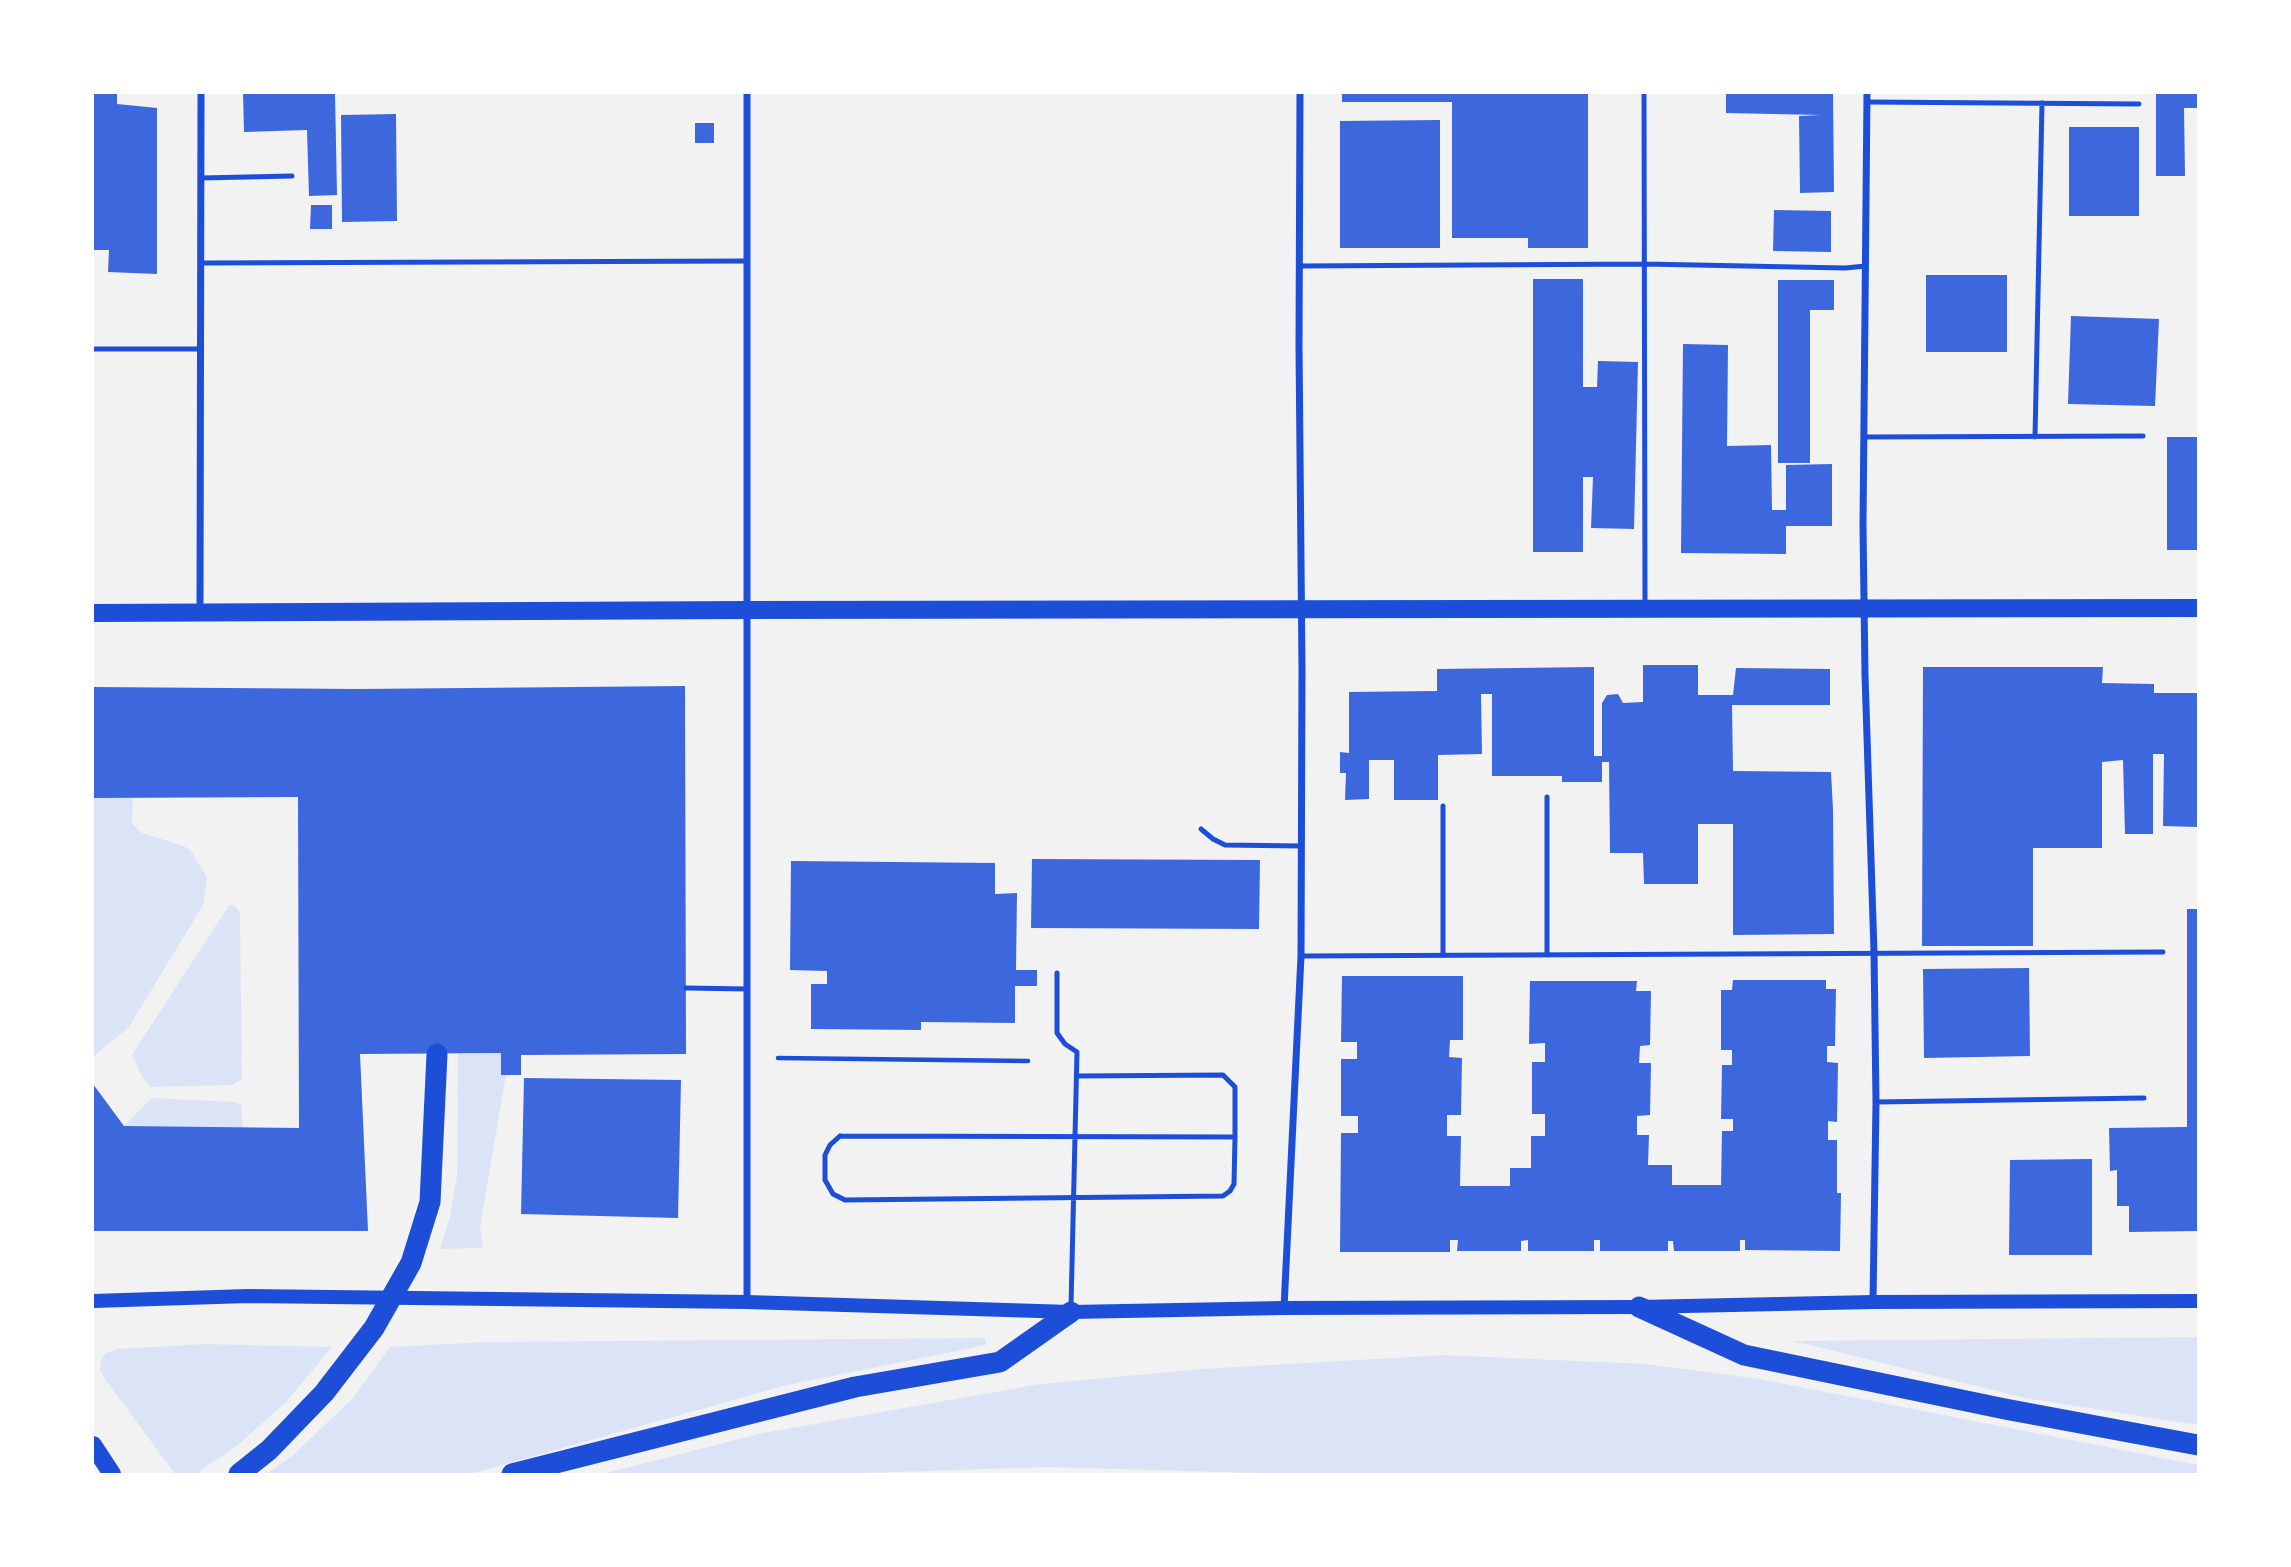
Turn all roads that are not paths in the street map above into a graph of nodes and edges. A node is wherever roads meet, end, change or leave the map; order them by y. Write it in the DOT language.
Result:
graph roads {
  1 [pos="201,93"];
  2 [pos="747,93"];
  3 [pos="1300,93"];
  4 [pos="1644,93"];
  5 [pos="1867,97"];
  6 [pos="2042,103"];
  7 [pos="2139,104"];
  8 [pos="292,176"];
  9 [pos="201,178"];
  10 [pos="747,261"];
  11 [pos="201,263"];
  12 [pos="1645,264"];
  13 [pos="1299,266"];
  14 [pos="1867,266"];
  15 [pos="93,349"];
  16 [pos="201,349"];
  17 [pos="2143,436"];
  18 [pos="1865,437"];
  19 [pos="2035,437"];
  20 [pos="1864,608"];
  21 [pos="2198,608"];
  22 [pos="1301,609"];
  23 [pos="1645,609"];
  24 [pos="747,610"];
  25 [pos="93,613"];
  26 [pos="200,613"];
  27 [pos="1546,797"];
  28 [pos="1443,806"];
  29 [pos="1201,829"];
  30 [pos="1301,846"];
  31 [pos="1874,952"];
  32 [pos="2163,952"];
  33 [pos="1443,955"];
  34 [pos="1547,955"];
  35 [pos="1301,956"];
  36 [pos="1057,973"];
  37 [pos="686,988"];
  38 [pos="747,989"];
  39 [pos="437,1054"];
  40 [pos="1077,1076"];
  41 [pos="2144,1098"];
  42 [pos="1875,1102"];
  43 [pos="1075,1137"];
  44 [pos="1235,1138"];
  45 [pos="1073,1196"];
  46 [pos="93,1301"];
  47 [pos="1873,1301"];
  48 [pos="2198,1301"];
  49 [pos="747,1302"];
  50 [pos="1639,1307"];
  51 [pos="1284,1308"];
  52 [pos="1071,1312"];
  53 [pos="93,1445"];
  54 [pos="2198,1445"];
  55 [pos="112,1474"];
  56 [pos="239,1474"];
  57 [pos="512,1474"];
  1 -- 9 [label="street"];
  2 -- 10 [label="street"];
  3 -- 13 [label="street"];
  4 -- 12 [label="lane"];
  5 -- 6 [label="lane"];
  5 -- 14 [label="street"];
  6 -- 7 [label="lane"];
  6 -- 19 [label="lane"];
  8 -- 9 [label="lane"];
  9 -- 11 [label="street"];
  10 -- 11 [label="lane"];
  10 -- 24 [label="street"];
  11 -- 16 [label="street"];
  12 -- 13 [label="lane"];
  12 -- 14 [label="lane"];
  12 -- 23 [label="lane"];
  13 -- 22 [label="street"];
  14 -- 18 [label="street"];
  15 -- 16 [label="lane"];
  16 -- 26 [label="street"];
  17 -- 19 [label="lane"];
  18 -- 19 [label="lane"];
  18 -- 20 [label="street"];
  20 -- 21 [label="main road"];
  20 -- 23 [label="main road"];
  20 -- 31 [label="street"];
  22 -- 23 [label="main road"];
  22 -- 24 [label="main road"];
  22 -- 30 [label="street"];
  24 -- 26 [label="main road"];
  24 -- 38 [label="street"];
  25 -- 26 [label="main road"];
  27 -- 34 [label="lane"];
  28 -- 33 [label="lane"];
  29 -- 30 [label="lane"];
  30 -- 35 [label="street"];
  31 -- 32 [label="lane"];
  31 -- 34 [label="lane"];
  31 -- 42 [label="street"];
  33 -- 34 [label="lane"];
  33 -- 35 [label="lane"];
  35 -- 51 [label="street"];
  36 -- 40 [label="lane"];
  37 -- 38 [label="lane"];
  38 -- 49 [label="street"];
  39 -- 56 [label="highway"];
  40 -- 43 [label="lane"];
  40 -- 44 [label="lane"];
  41 -- 42 [label="lane"];
  42 -- 47 [label="street"];
  43 -- 44 [label="lane"];
  43 -- 45 [label="lane"];
  43 -- 45 [label="lane"];
  44 -- 45 [label="lane"];
  45 -- 52 [label="lane"];
  46 -- 49 [label="main road"];
  47 -- 48 [label="main road"];
  47 -- 50 [label="main road"];
  49 -- 52 [label="main road"];
  50 -- 51 [label="main road"];
  50 -- 54 [label="highway"];
  51 -- 52 [label="main road"];
  52 -- 57 [label="highway"];
  53 -- 55 [label="main road"];
}
